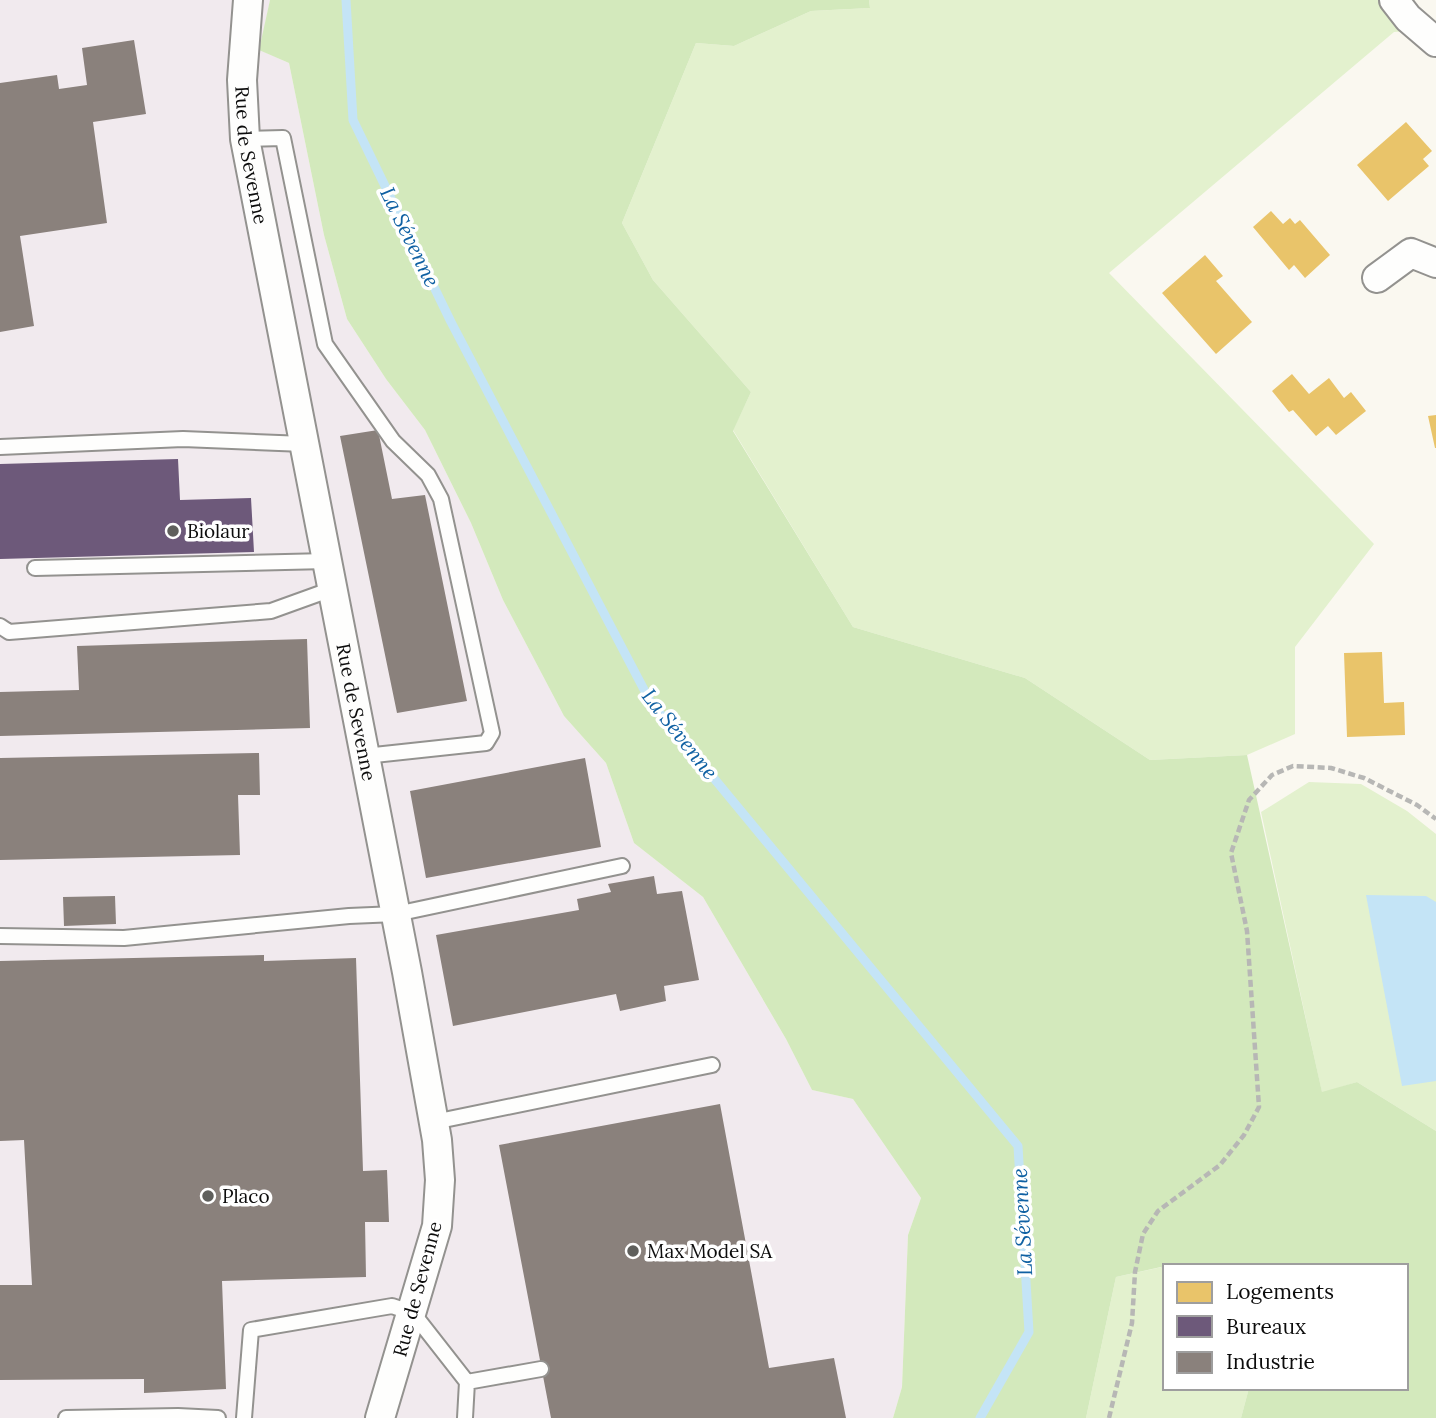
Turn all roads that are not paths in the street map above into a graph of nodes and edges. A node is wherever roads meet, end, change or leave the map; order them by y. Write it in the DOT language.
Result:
graph roads {
  1 [pos="248,0"];
  2 [pos="1394,0"];
  3 [pos="1436,42"];
  4 [pos="245,139"];
  5 [pos="1436,263"];
  6 [pos="1377,278"];
  7 [pos="304,443"];
  8 [pos="0,447"];
  9 [pos="327,561"];
  10 [pos="35,568"];
  11 [pos="332,589"];
  12 [pos="0,626"];
  13 [pos="365,756"];
  14 [pos="622,866"];
  15 [pos="396,914"];
  16 [pos="0,936"];
  17 [pos="712,1065"];
  18 [pos="434,1122"];
  19 [pos="412,1312"];
  20 [pos="541,1368"];
  21 [pos="467,1382"];
  22 [pos="66,1418"];
  23 [pos="218,1418"];
  24 [pos="244,1418"];
  25 [pos="380,1418"];
  26 [pos="466,1418"];
  1 -- 4 [label="street, Rue de Sevenne"];
  2 -- 3 [label="street"];
  4 -- 7 [label="street, Rue de Sevenne"];
  4 -- 13 [label="lane"];
  5 -- 6 [label="street"];
  7 -- 8 [label="lane"];
  7 -- 9 [label="street, Rue de Sevenne"];
  9 -- 10 [label="lane"];
  9 -- 11 [label="street, Rue de Sevenne"];
  11 -- 12 [label="lane"];
  11 -- 13 [label="street, Rue de Sevenne"];
  13 -- 15 [label="street, Rue de Sevenne"];
  14 -- 15 [label="lane"];
  15 -- 16 [label="lane"];
  15 -- 18 [label="street, Rue de Sevenne"];
  17 -- 18 [label="lane"];
  18 -- 19 [label="street, Rue de Sevenne"];
  19 -- 21 [label="lane"];
  19 -- 24 [label="lane"];
  19 -- 25 [label="street, Rue de Sevenne"];
  20 -- 21 [label="lane"];
  21 -- 26 [label="lane"];
  22 -- 23 [label="lane"];
}
